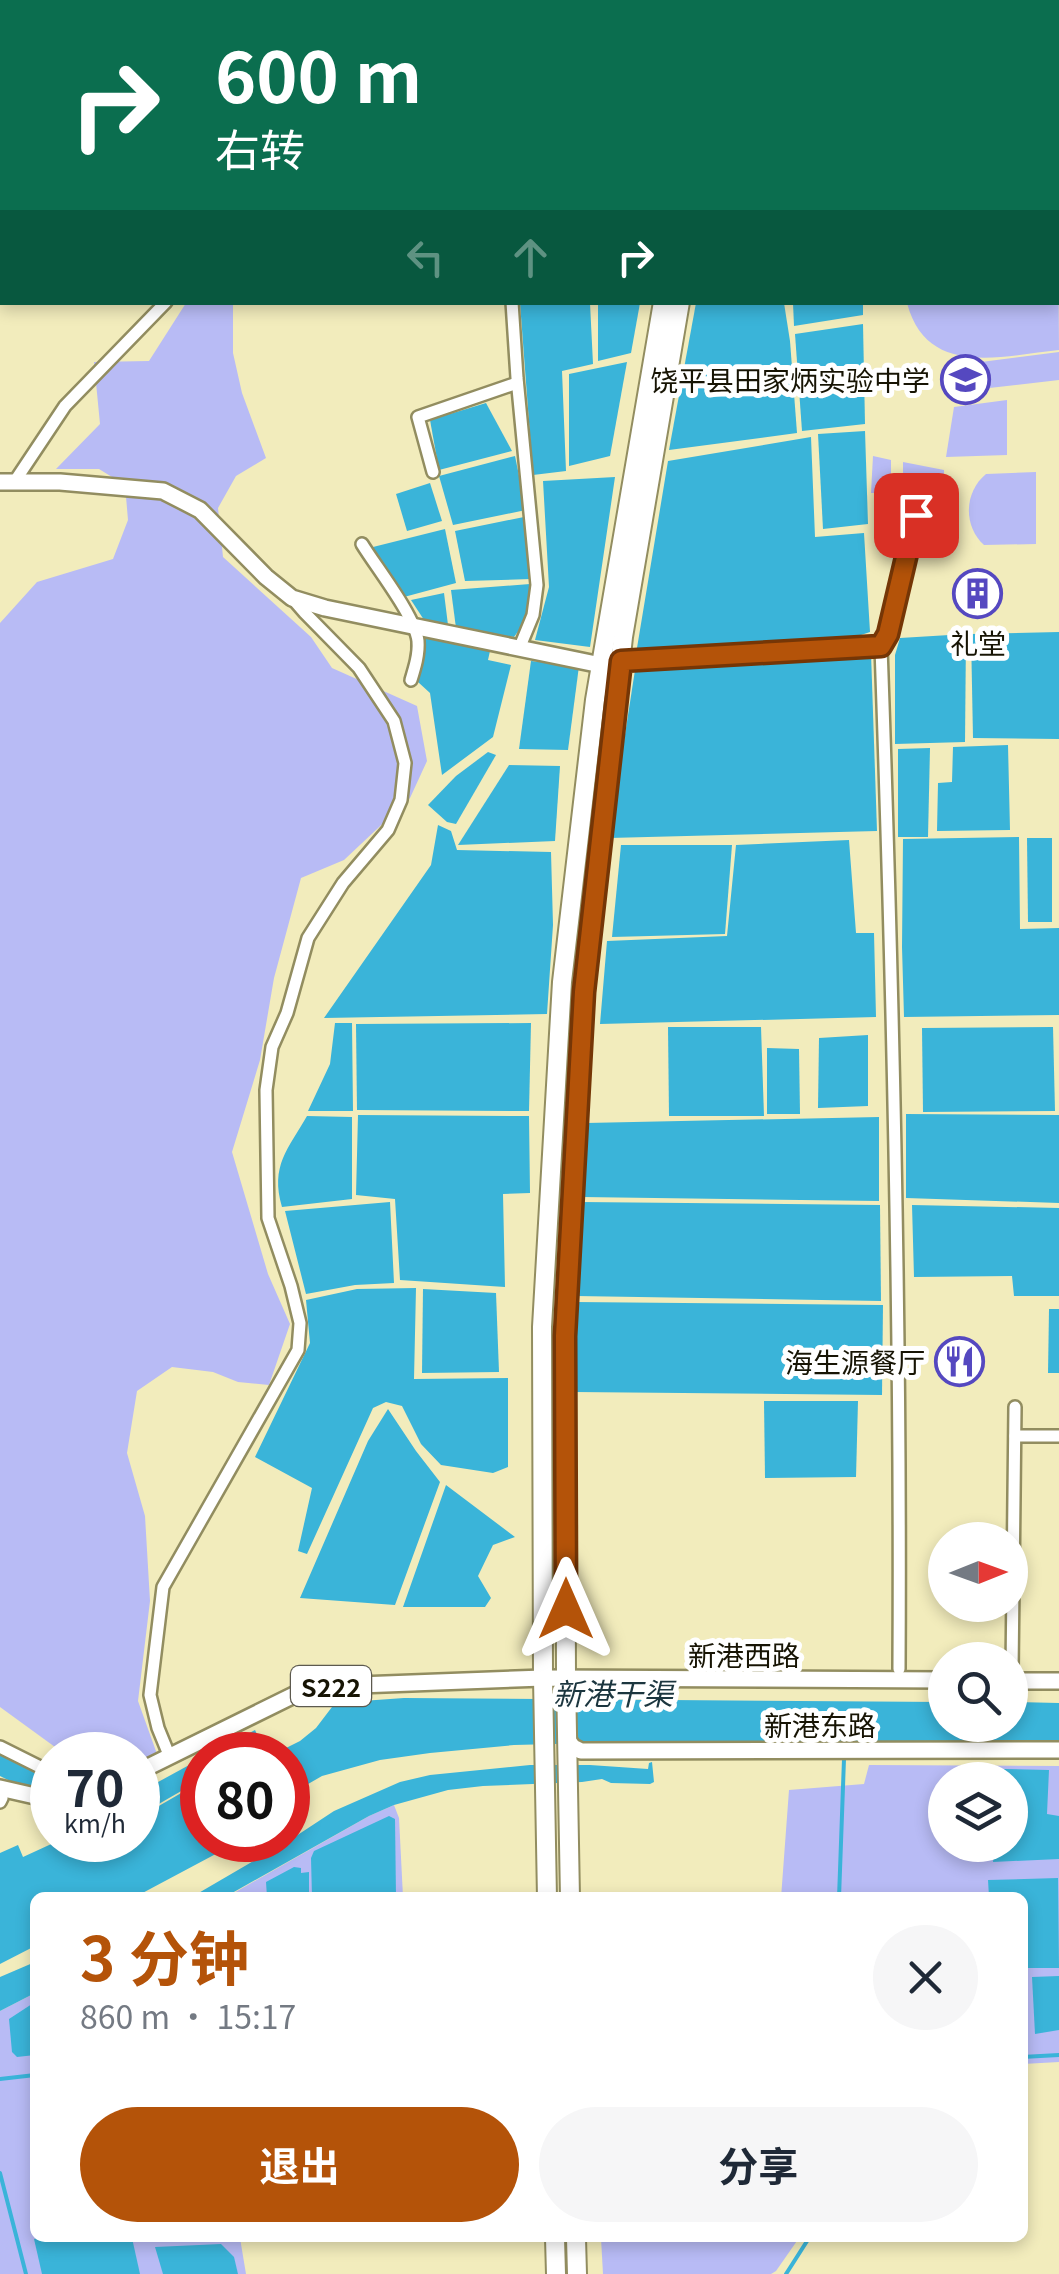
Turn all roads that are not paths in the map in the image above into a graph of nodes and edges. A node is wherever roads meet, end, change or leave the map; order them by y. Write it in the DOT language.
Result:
graph roads {
  1 [pos="163,305"];
  2 [pos="512,305"];
  3 [pos="663,305"];
  4 [pos="679,305"];
  5 [pos="517,383"];
  6 [pos="434,472"];
  7 [pos="7,482"];
  8 [pos="944,512"];
  9 [pos="362,544"];
  10 [pos="292,598"];
  11 [pos="414,626"];
  12 [pos="615,635"];
  13 [pos="881,646"];
  14 [pos="520,649"];
  15 [pos="621,661"];
  16 [pos="601,665"];
  17 [pos="411,680"];
  18 [pos="595,700"];
  19 [pos="616,702"];
  20 [pos="1015,1408"];
  21 [pos="1015,1436"];
  22 [pos="1059,1436"];
  23 [pos="1012,1642"];
  24 [pos="900,1669"];
  25 [pos="1028,1678"];
  26 [pos="928,1680"];
  27 [pos="1059,1681"];
  28 [pos="566,1684"];
  29 [pos="543,1687"];
  30 [pos="0,1747"];
  31 [pos="168,1750"];
  32 [pos="1059,1750"];
  33 [pos="572,1751"];
  34 [pos="160,1761"];
  35 [pos="30,1762"];
  36 [pos="1,1796"];
  37 [pos="30,1796"];
  38 [pos="547,1892"];
  39 [pos="570,1892"];
  40 [pos="556,2242"];
  41 [pos="576,2242"];
  42 [pos="556,2274"];
  43 [pos="577,2274"];
  1 -- 7 [label="street"];
  2 -- 5 [label="street"];
  3 -- 12 [label="highway"];
  4 -- 12 [label="highway"];
  5 -- 6 [label="street"];
  5 -- 14 [label="street"];
  7 -- 10 [label="main road"];
  8 -- 13 [label="street"];
  9 -- 11 [label="street"];
  10 -- 11 [label="main road"];
  10 -- 31 [label="street"];
  11 -- 14 [label="main road"];
  11 -- 17 [label="street"];
  12 -- 15 [label="highway"];
  12 -- 16 [label="highway"];
  13 -- 15 [label="street"];
  13 -- 24 [label="street"];
  14 -- 16 [label="main road"];
  15 -- 19 [label="highway"];
  16 -- 18 [label="highway"];
  18 -- 19 [label="highway"];
  18 -- 29 [label="highway"];
  19 -- 28 [label="highway"];
  20 -- 21 [label="street"];
  21 -- 22 [label="street"];
  21 -- 23 [label="street"];
  25 -- 27 [label="main road"];
  26 -- 28 [label="main road, 新港西路 / S222"];
  28 -- 29 [label="main road, 新港西路 / S222"];
  28 -- 33 [label="highway"];
  29 -- 34 [label="main road, S222"];
  29 -- 38 [label="highway"];
  30 -- 35 [label="street"];
  32 -- 33 [label="main road, 新港东路"];
  33 -- 39 [label="highway"];
  36 -- 37 [label="main road"];
  40 -- 42 [label="highway"];
  41 -- 43 [label="highway"];
}
